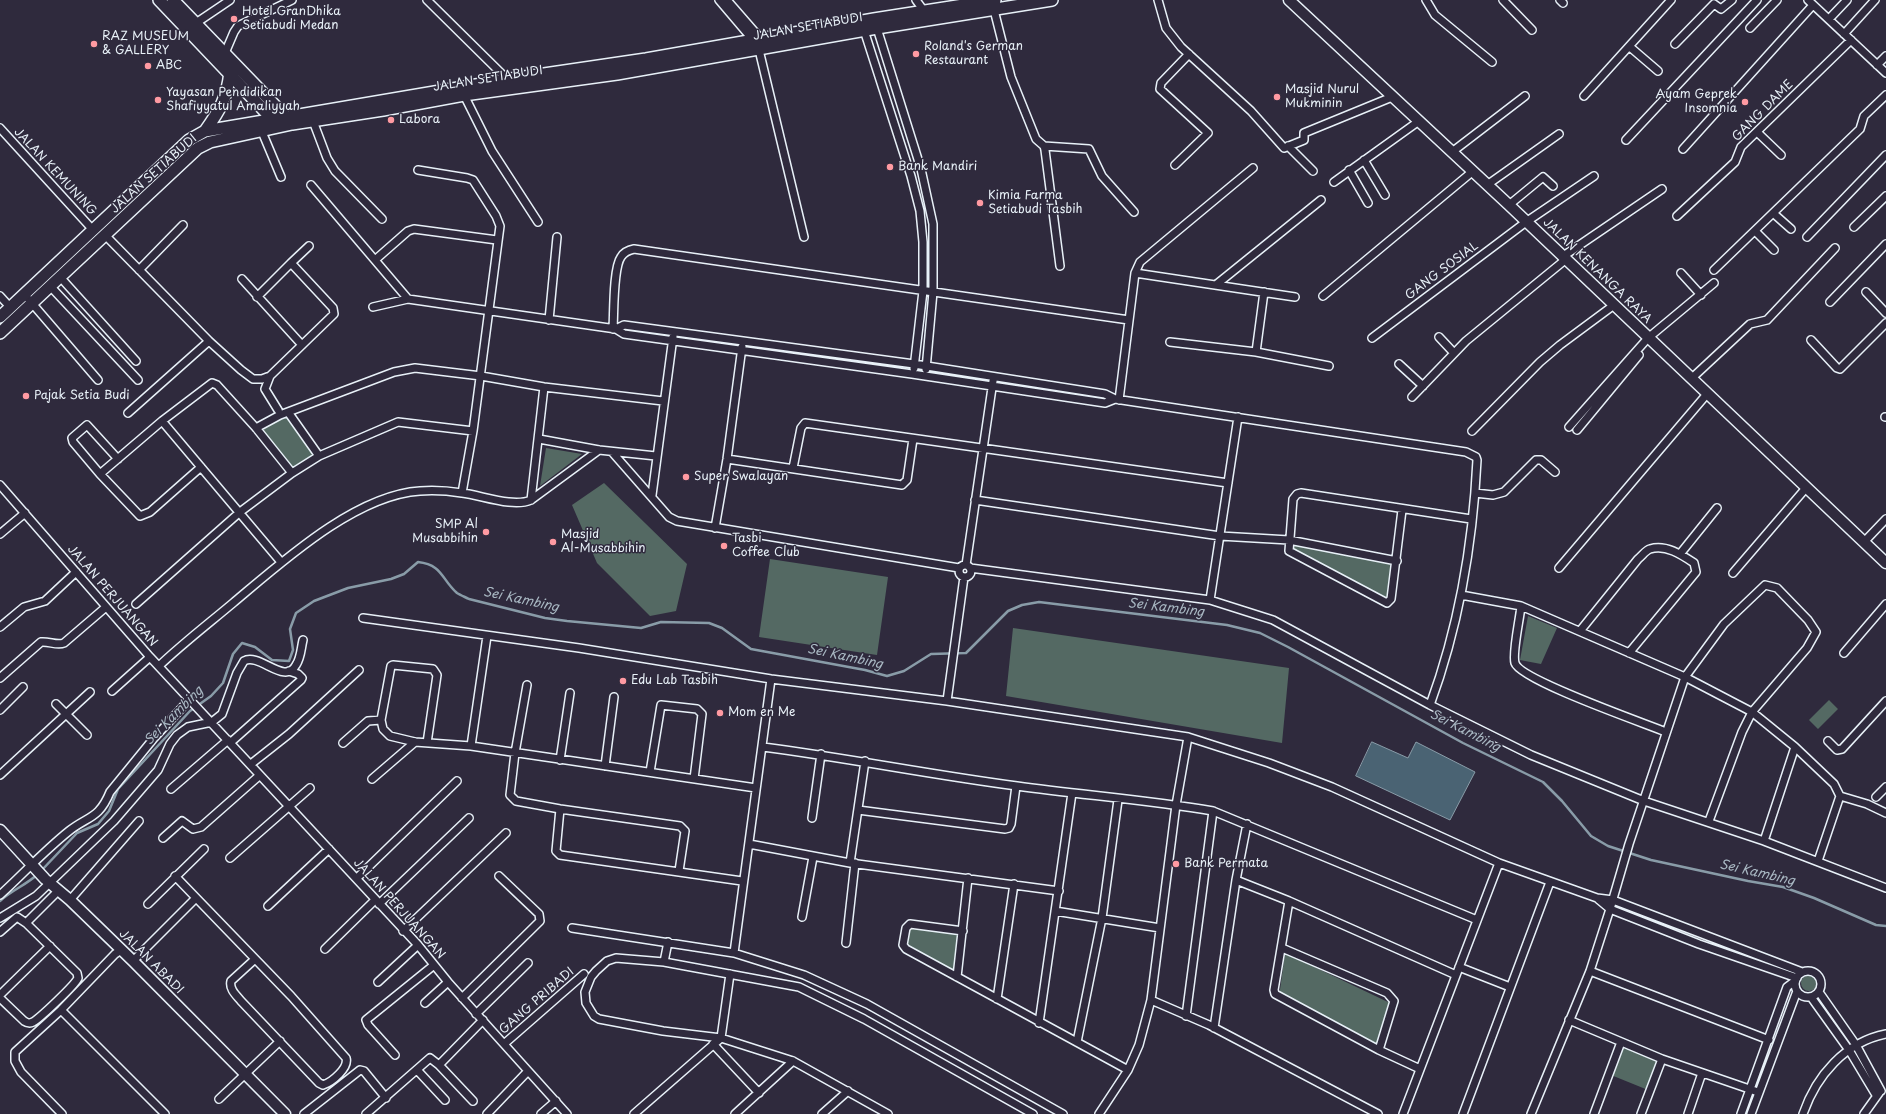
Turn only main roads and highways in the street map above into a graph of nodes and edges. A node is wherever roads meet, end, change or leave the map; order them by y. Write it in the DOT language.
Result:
graph roads {
  1 [pos="159,0"];
  2 [pos="172,0"];
  3 [pos="1052,0"];
  4 [pos="993,3"];
  5 [pos="876,23"];
  6 [pos="759,46"];
  7 [pos="230,72"];
  8 [pos="264,94"];
  9 [pos="309,117"];
  10 [pos="282,121"];
  11 [pos="259,126"];
  12 [pos="205,131"];
  13 [pos="0,316"];
  14 [pos="0,333"];
  1 -- 7 [label="main road"];
  2 -- 8 [label="main road"];
  3 -- 4 [label="main road, JALAN SETIABUDI"];
  4 -- 5 [label="main road, JALAN SETIABUDI"];
  4 -- 5 [label="main road, JALAN SETIABUDI"];
  5 -- 6 [label="main road, JALAN SETIABUDI"];
  6 -- 9 [label="main road, JALAN SETIABUDI"];
  6 -- 9 [label="main road, JALAN SETIABUDI"];
  7 -- 10 [label="main road"];
  7 -- 12 [label="main road"];
  8 -- 9 [label="main road"];
  8 -- 10 [label="main road"];
  9 -- 10 [label="main road, JALAN SETIABUDI"];
  10 -- 11 [label="main road, JALAN SETIABUDI"];
  11 -- 12 [label="main road, JALAN SETIABUDI"];
  11 -- 14 [label="main road, JALAN SETIABUDI"];
  12 -- 13 [label="main road, JALAN SETIABUDI"];
}
